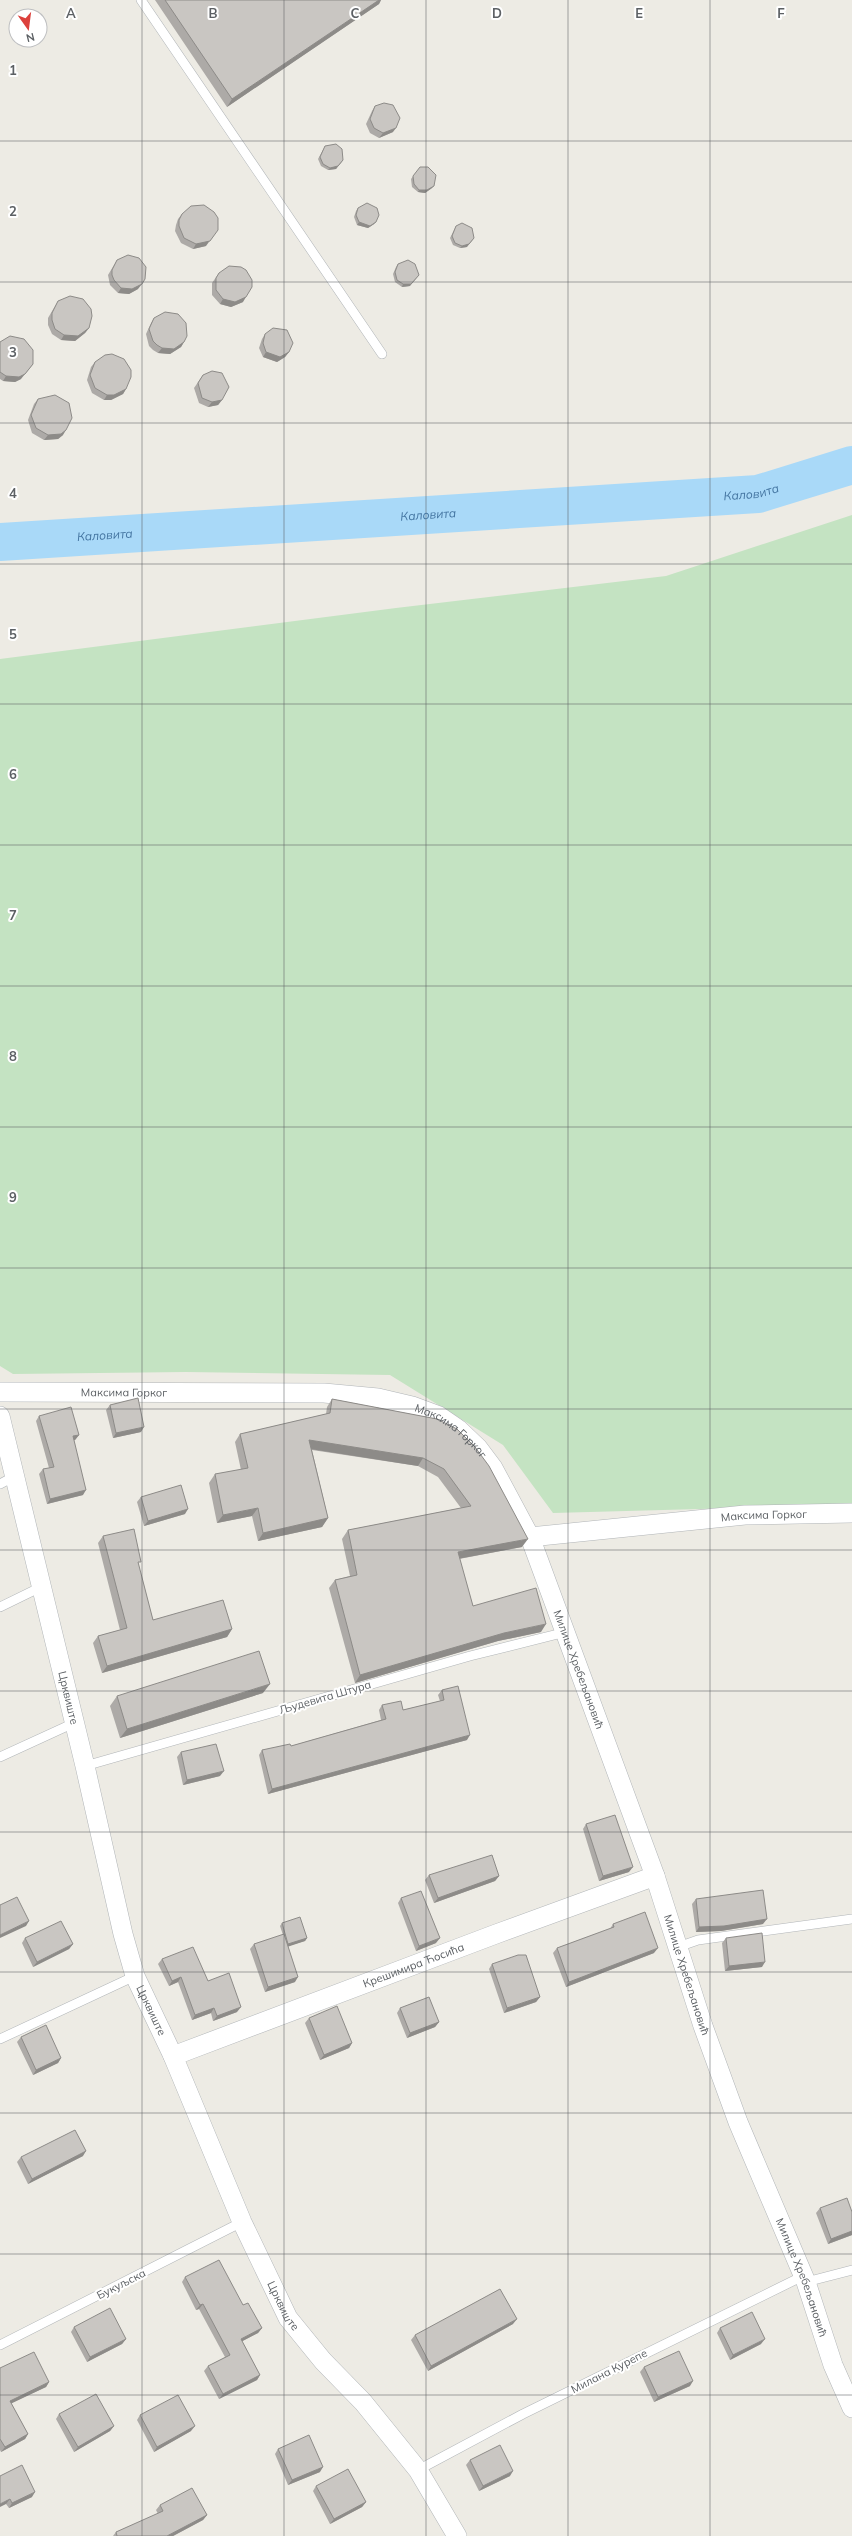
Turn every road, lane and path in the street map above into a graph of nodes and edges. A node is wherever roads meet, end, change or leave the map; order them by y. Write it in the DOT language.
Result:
graph roads {
  1 [pos="141,0"];
  2 [pos="382,354"];
  3 [pos="0,1392"];
  4 [pos="0,1416"];
  5 [pos="7,1480"];
  6 [pos="852,1514"];
  7 [pos="530,1538"];
  8 [pos="41,1587"];
  9 [pos="0,1607"];
  10 [pos="566,1632"];
  11 [pos="74,1723"];
  12 [pos="0,1756"];
  13 [pos="85,1766"];
  14 [pos="654,1876"];
  15 [pos="852,1919"];
  16 [pos="678,1947"];
  17 [pos="135,1976"];
  18 [pos="0,2039"];
  19 [pos="173,2056"];
  20 [pos="242,2222"];
  21 [pos="852,2270"];
  22 [pos="804,2279"];
  23 [pos="0,2346"];
  24 [pos="852,2408"];
  25 [pos="418,2470"];
  26 [pos="457,2536"];
  1 -- 2 [label="lane"];
  3 -- 7 [label="street, Максима Горког"];
  4 -- 5 [label="street, Црквиште"];
  5 -- 8 [label="street, Црквиште"];
  6 -- 7 [label="street, Максима Горког"];
  7 -- 10 [label="street, Милице Хребељановић"];
  8 -- 9 [label="lane"];
  8 -- 11 [label="street, Црквиште"];
  10 -- 13 [label="lane, Људевита Штура"];
  10 -- 14 [label="street, Милице Хребељановић"];
  11 -- 12 [label="lane"];
  11 -- 13 [label="street, Црквиште"];
  13 -- 17 [label="street, Црквиште"];
  14 -- 16 [label="street, Милице Хребељановић"];
  14 -- 19 [label="street, Крешимира Ћосића"];
  15 -- 16 [label="lane"];
  16 -- 22 [label="street, Милице Хребељановић"];
  17 -- 18 [label="lane"];
  17 -- 19 [label="street, Црквиште"];
  19 -- 20 [label="street, Црквиште"];
  20 -- 23 [label="lane, Букуљска"];
  20 -- 25 [label="street, Црквиште"];
  21 -- 22 [label="lane, Милана Курепе"];
  22 -- 24 [label="street, Милице Хребељановић"];
  22 -- 25 [label="lane, Милана Курепе"];
  25 -- 26 [label="street, Црквиште"];
}
